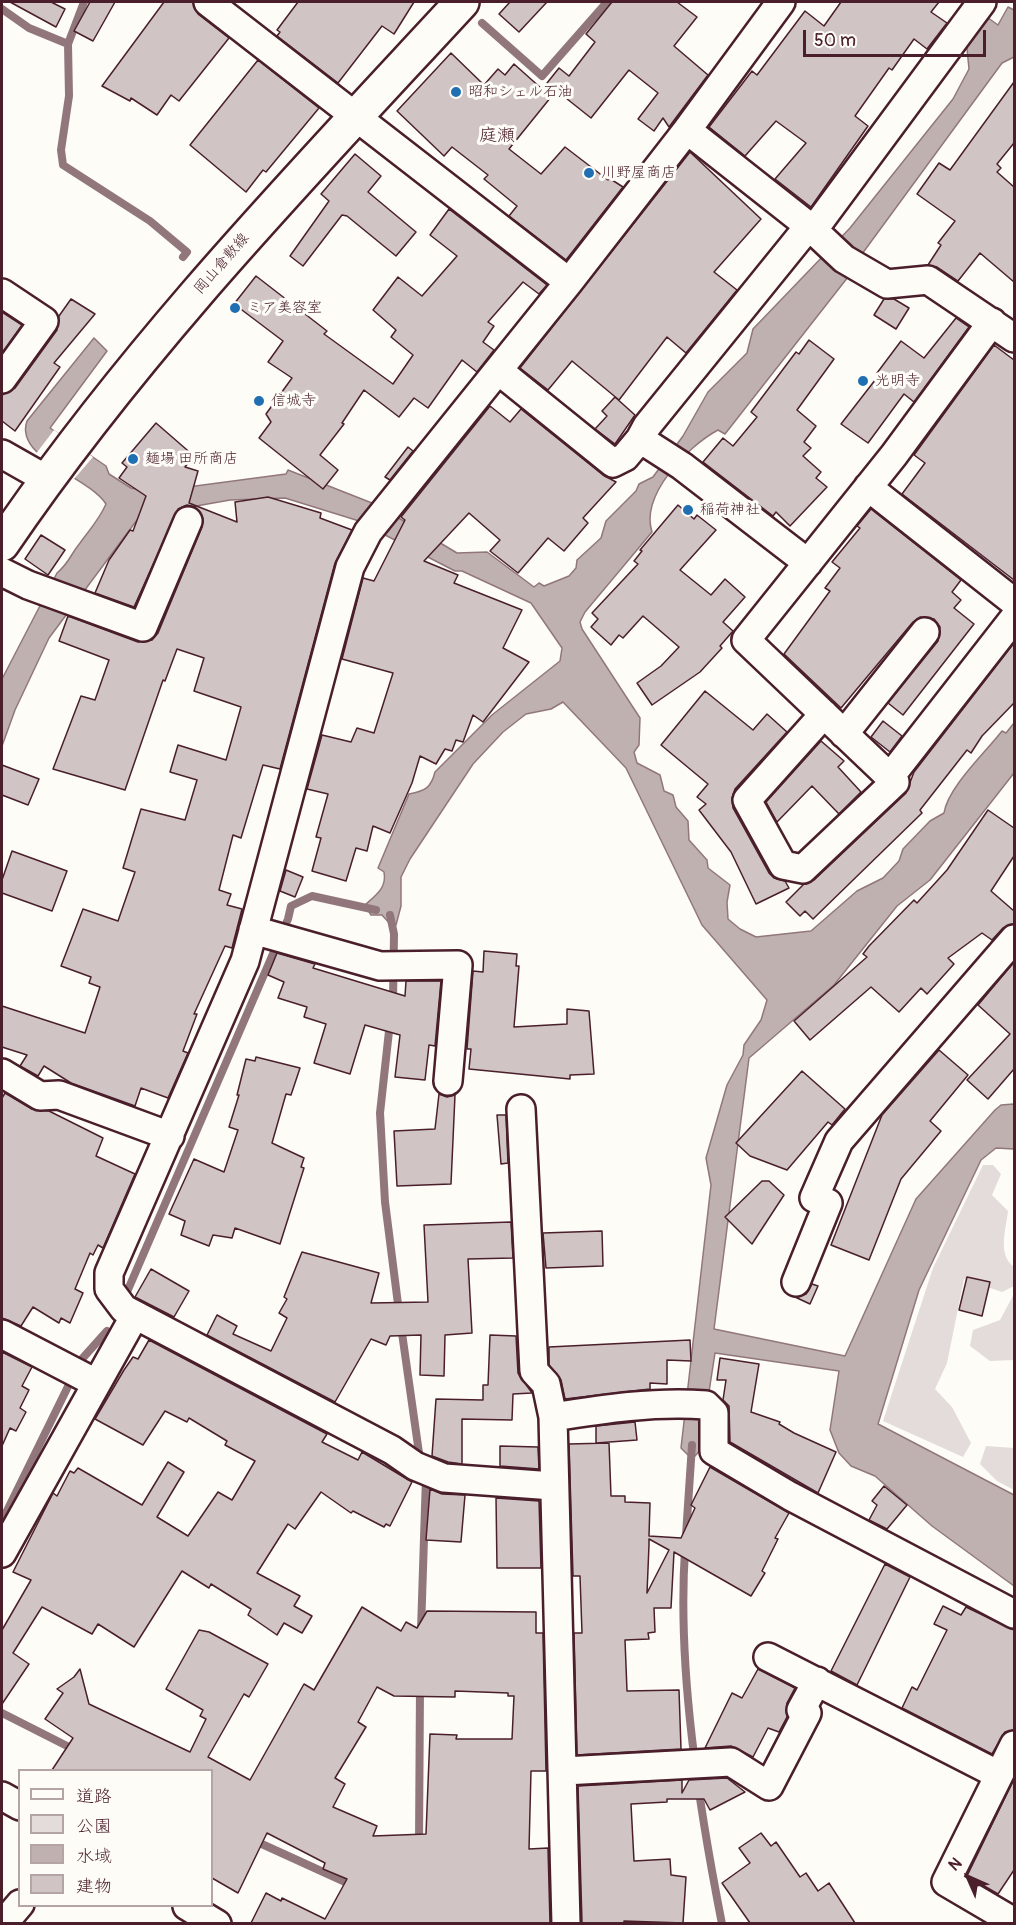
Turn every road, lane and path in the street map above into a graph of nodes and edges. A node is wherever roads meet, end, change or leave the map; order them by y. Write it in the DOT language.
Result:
graph roads {
  1 [pos="208,2"];
  2 [pos="462,2"];
  3 [pos="781,2"];
  4 [pos="982,2"];
  5 [pos="356,116"];
  6 [pos="687,130"];
  7 [pos="828,244"];
  8 [pos="569,282"];
  9 [pos="2,293"];
  10 [pos="992,322"];
  11 [pos="1014,338"];
  12 [pos="499,371"];
  13 [pos="2,380"];
  14 [pos="662,453"];
  15 [pos="2,454"];
  16 [pos="58,463"];
  17 [pos="868,487"];
  18 [pos="188,520"];
  19 [pos="2,543"];
  20 [pos="807,563"];
  21 [pos="2,572"];
  22 [pos="1014,602"];
  23 [pos="1014,618"];
  24 [pos="926,632"];
  25 [pos="824,714"];
  26 [pos="844,734"];
  27 [pos="890,777"];
  28 [pos="271,935"];
  29 [pos="1014,939"];
  30 [pos="2,1073"];
  31 [pos="448,1081"];
  32 [pos="521,1109"];
  33 [pos="170,1136"];
  34 [pos="796,1282"];
  35 [pos="135,1315"];
  36 [pos="2,1334"];
  37 [pos="83,1376"];
  38 [pos="553,1417"];
  39 [pos="553,1486"];
  40 [pos="2,1553"];
  41 [pos="1014,1614"];
  42 [pos="768,1657"];
  43 [pos="817,1681"];
  44 [pos="1014,1744"];
  45 [pos="564,1771"];
  46 [pos="999,1776"];
  47 [pos="2,1796"];
  48 [pos="18,1805"];
  49 [pos="18,1906"];
  50 [pos="190,1907"];
  51 [pos="1014,1922"];
  52 [pos="3,1923"];
  53 [pos="217,1923"];
  54 [pos="566,1923"];
  1 -- 5 [label="street"];
  2 -- 5 [label="main road, 岡山倉敷線"];
  3 -- 6 [label="street"];
  4 -- 7 [label="street"];
  5 -- 8 [label="street"];
  5 -- 16 [label="main road, 岡山倉敷線"];
  6 -- 7 [label="street"];
  6 -- 8 [label="street"];
  7 -- 10 [label="street"];
  7 -- 14 [label="street"];
  8 -- 12 [label="street"];
  9 -- 13 [label="street"];
  10 -- 11 [label="street"];
  10 -- 17 [label="street"];
  12 -- 14 [label="street"];
  12 -- 28 [label="street"];
  14 -- 20 [label="street"];
  15 -- 16 [label="street"];
  16 -- 19 [label="main road, 岡山倉敷線"];
  17 -- 20 [label="street"];
  17 -- 22 [label="street"];
  18 -- 21 [label="street"];
  20 -- 25 [label="street"];
  23 -- 27 [label="street"];
  24 -- 26 [label="street"];
  25 -- 26 [label="street"];
  25 -- 27 [label="street"];
  26 -- 27 [label="street"];
  28 -- 31 [label="street"];
  28 -- 33 [label="street"];
  29 -- 34 [label="street"];
  30 -- 33 [label="street"];
  32 -- 38 [label="street"];
  33 -- 35 [label="street"];
  35 -- 37 [label="street"];
  35 -- 39 [label="street"];
  36 -- 37 [label="street"];
  37 -- 40 [label="street"];
  38 -- 39 [label="street"];
  38 -- 41 [label="street"];
  39 -- 45 [label="street"];
  42 -- 43 [label="street"];
  43 -- 45 [label="street"];
  43 -- 46 [label="street"];
  44 -- 46 [label="street"];
  45 -- 54 [label="street"];
  46 -- 51 [label="street"];
  47 -- 48 [label="street"];
  49 -- 52 [label="street"];
  50 -- 53 [label="street"];
}
